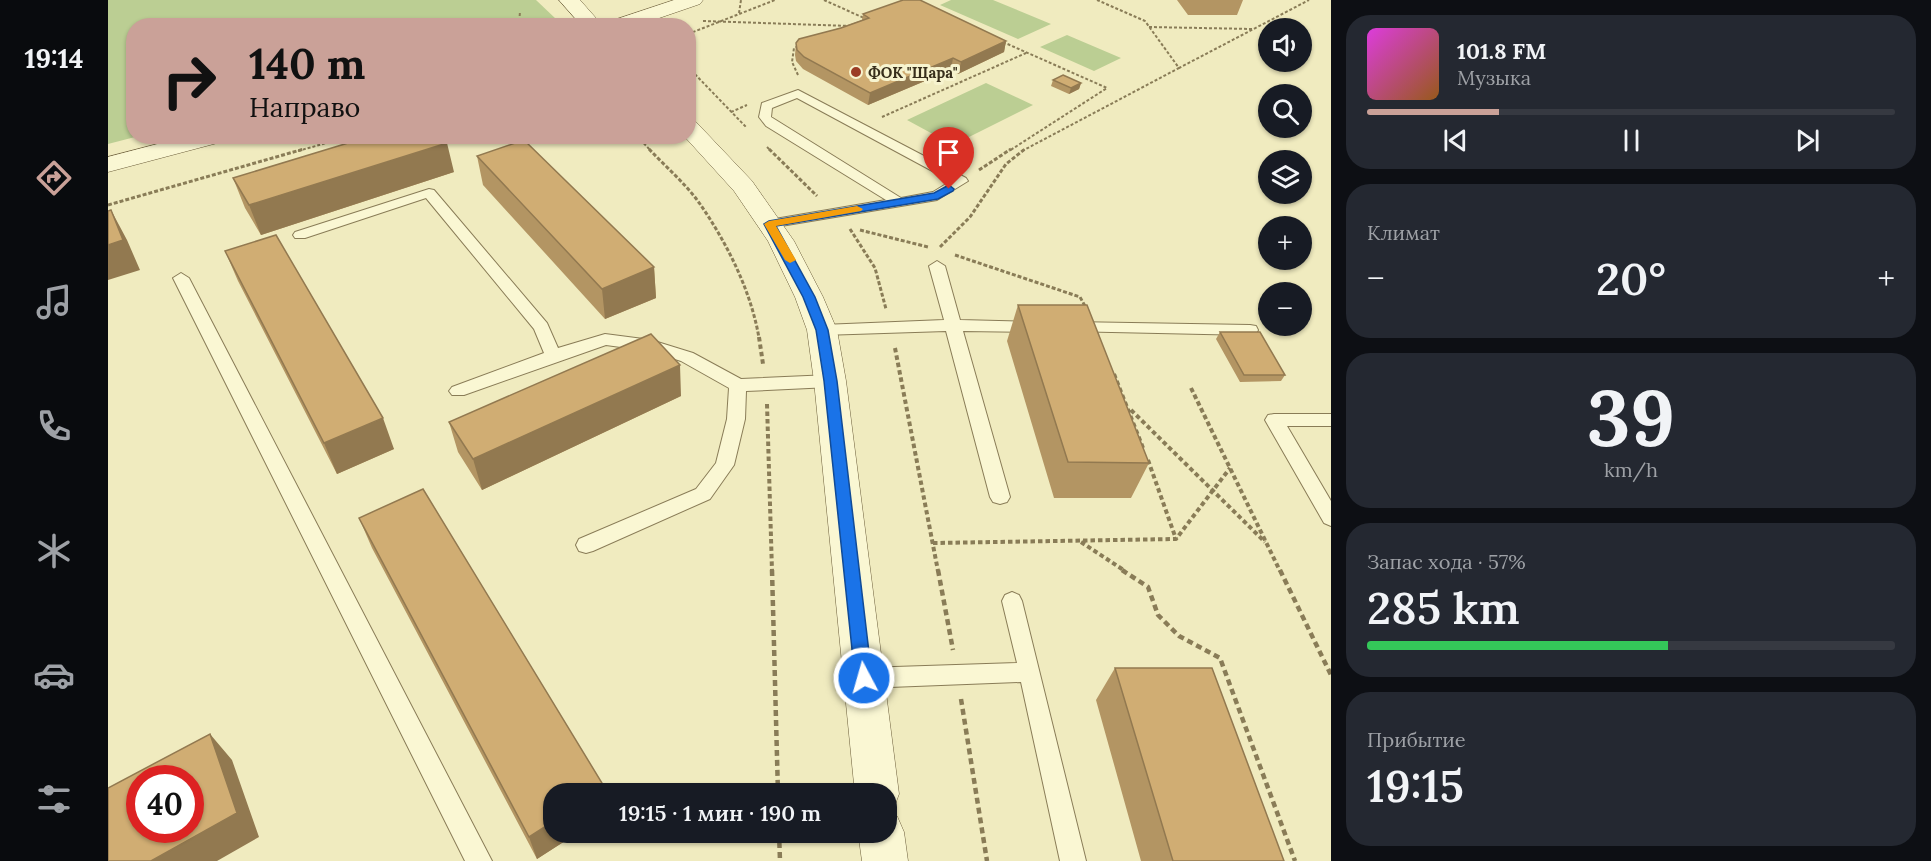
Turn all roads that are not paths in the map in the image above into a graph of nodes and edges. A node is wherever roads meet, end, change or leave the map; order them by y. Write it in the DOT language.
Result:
graph roads {
  1 [pos="570,0"];
  2 [pos="693,0"];
  3 [pos="586,18"];
  4 [pos="639,18"];
  5 [pos="696,136"];
  6 [pos="187,144"];
  7 [pos="108,165"];
  8 [pos="898,202"];
  9 [pos="769,224"];
  10 [pos="300,235"];
  11 [pos="937,258"];
  12 [pos="181,278"];
  13 [pos="954,325"];
  14 [pos="822,330"];
  15 [pos="1250,330"];
  16 [pos="553,356"];
  17 [pos="830,381"];
  18 [pos="738,385"];
  19 [pos="458,391"];
  20 [pos="1331,420"];
  21 [pos="1000,497"];
  22 [pos="1331,518"];
  23 [pos="586,545"];
  24 [pos="1012,601"];
  25 [pos="1030,672"];
  26 [pos="864,678"];
  27 [pos="876,783"];
  28 [pos="883,843"];
  29 [pos="479,861"];
  30 [pos="885,861"];
  31 [pos="1073,861"];
  1 -- 3 [label="street"];
  2 -- 4 [label="street"];
  5 -- 9 [label="street"];
  6 -- 7 [label="street"];
  8 -- 8 [label="lane"];
  8 -- 9 [label="lane"];
  9 -- 14 [label="street"];
  10 -- 16 [label="lane"];
  11 -- 13 [label="lane"];
  12 -- 29 [label="lane"];
  13 -- 14 [label="lane"];
  13 -- 15 [label="lane"];
  13 -- 21 [label="lane"];
  14 -- 17 [label="street"];
  16 -- 18 [label="lane"];
  16 -- 19 [label="lane"];
  17 -- 18 [label="lane"];
  17 -- 26 [label="street"];
  18 -- 23 [label="lane"];
  20 -- 22 [label="lane"];
  24 -- 25 [label="lane"];
  25 -- 26 [label="lane"];
  25 -- 31 [label="lane"];
  26 -- 27 [label="street"];
  28 -- 30 [label="street"];
}
